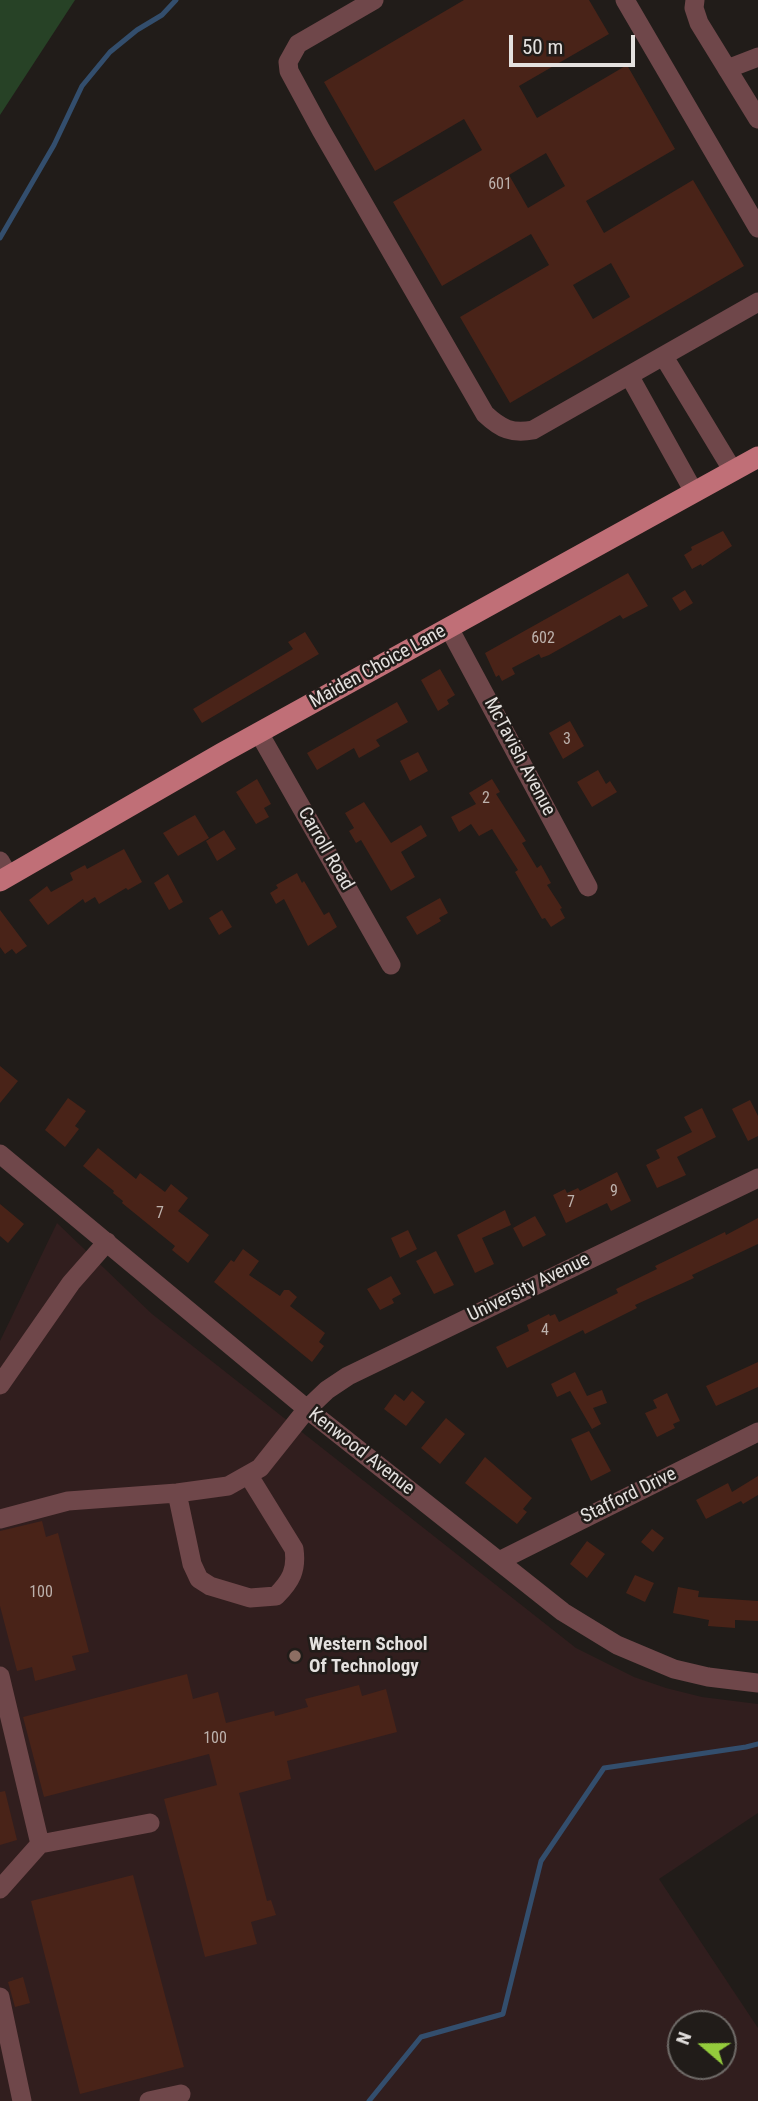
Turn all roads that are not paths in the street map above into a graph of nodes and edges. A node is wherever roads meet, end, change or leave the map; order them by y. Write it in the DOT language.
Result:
graph roads {
  1 [pos="374,0"];
  2 [pos="625,0"];
  3 [pos="695,0"];
  4 [pos="758,57"];
  5 [pos="727,69"];
  6 [pos="758,119"];
  7 [pos="758,228"];
  8 [pos="758,302"];
  9 [pos="664,357"];
  10 [pos="630,377"];
  11 [pos="758,457"];
  12 [pos="733,471"];
  13 [pos="694,492"];
  14 [pos="449,628"];
  15 [pos="259,733"];
  16 [pos="3,872"];
  17 [pos="588,887"];
  18 [pos="391,965"];
  19 [pos="0,1154"];
  20 [pos="758,1178"];
  21 [pos="107,1242"];
  22 [pos="0,1385"];
  23 [pos="307,1409"];
  24 [pos="758,1432"];
  25 [pos="250,1476"];
  26 [pos="177,1493"];
  27 [pos="0,1519"];
  28 [pos="499,1561"];
  29 [pos="0,1676"];
  30 [pos="758,1683"];
  31 [pos="150,1823"];
  32 [pos="40,1844"];
  33 [pos="0,1889"];
  34 [pos="0,1997"];
  35 [pos="181,2094"];
  36 [pos="22,2101"];
  37 [pos="149,2101"];
  1 -- 10 [label="street"];
  2 -- 7 [label="street"];
  3 -- 5 [label="street"];
  4 -- 5 [label="street"];
  5 -- 6 [label="street"];
  8 -- 9 [label="street"];
  9 -- 10 [label="street"];
  9 -- 12 [label="street"];
  10 -- 13 [label="street"];
  11 -- 12 [label="main road, Maiden Choice Lane"];
  12 -- 13 [label="main road, Maiden Choice Lane"];
  13 -- 14 [label="main road, Maiden Choice Lane"];
  14 -- 15 [label="main road, Maiden Choice Lane"];
  14 -- 17 [label="street, McTavish Avenue"];
  15 -- 16 [label="main road, Maiden Choice Lane"];
  15 -- 18 [label="street, Carroll Road"];
  19 -- 21 [label="street, Kenwood Avenue"];
  20 -- 23 [label="street, University Avenue"];
  21 -- 22 [label="street"];
  21 -- 23 [label="street, Kenwood Avenue"];
  23 -- 25 [label="street, University Avenue"];
  23 -- 28 [label="street, Kenwood Avenue"];
  24 -- 28 [label="street, Stafford Drive"];
  25 -- 26 [label="street"];
  25 -- 26 [label="street"];
  26 -- 27 [label="street"];
  28 -- 30 [label="street, Kenwood Avenue"];
  29 -- 32 [label="street"];
  31 -- 32 [label="street"];
  32 -- 33 [label="street"];
  34 -- 36 [label="street"];
  35 -- 37 [label="street"];
}
